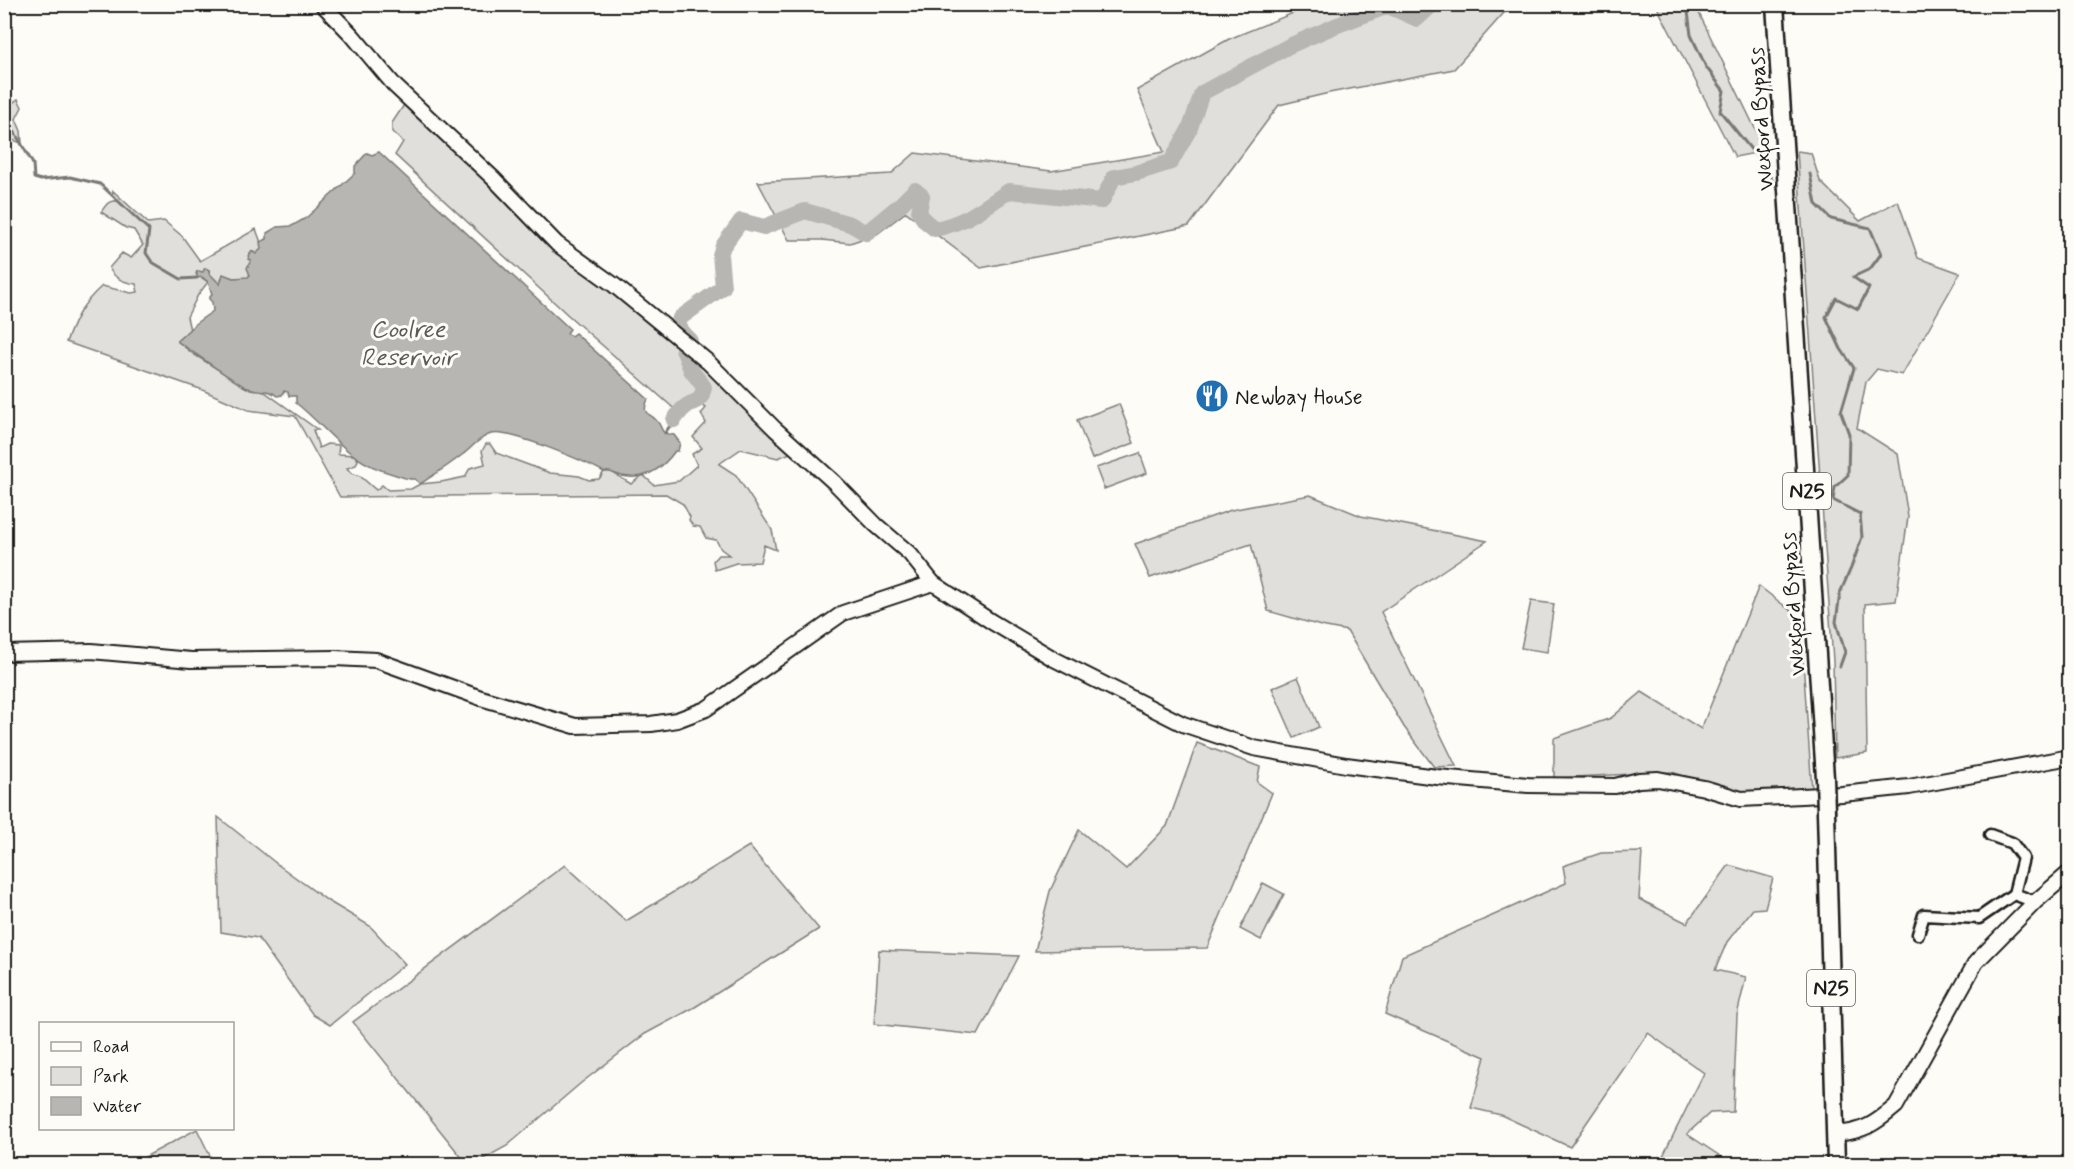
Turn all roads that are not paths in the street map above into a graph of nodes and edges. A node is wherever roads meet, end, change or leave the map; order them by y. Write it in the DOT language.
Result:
graph roads {
  1 [pos="322,4"];
  2 [pos="1775,4"];
  3 [pos="933,583"];
  4 [pos="4,653"];
  5 [pos="2070,757"];
  6 [pos="1990,836"];
  7 [pos="2070,872"];
  8 [pos="2014,894"];
  9 [pos="2036,902"];
  10 [pos="1918,934"];
  11 [pos="1835,1134"];
  12 [pos="1836,1164"];
  1 -- 3 [label="street"];
  2 -- 11 [label="highway, Wexford Bypass / N25, bridge"];
  3 -- 4 [label="street"];
  3 -- 5 [label="street"];
  6 -- 8 [label="street"];
  7 -- 9 [label="street"];
  8 -- 9 [label="street"];
  8 -- 10 [label="street"];
  9 -- 11 [label="street"];
  11 -- 12 [label="highway, Wexford Bypass / N25"];
}
